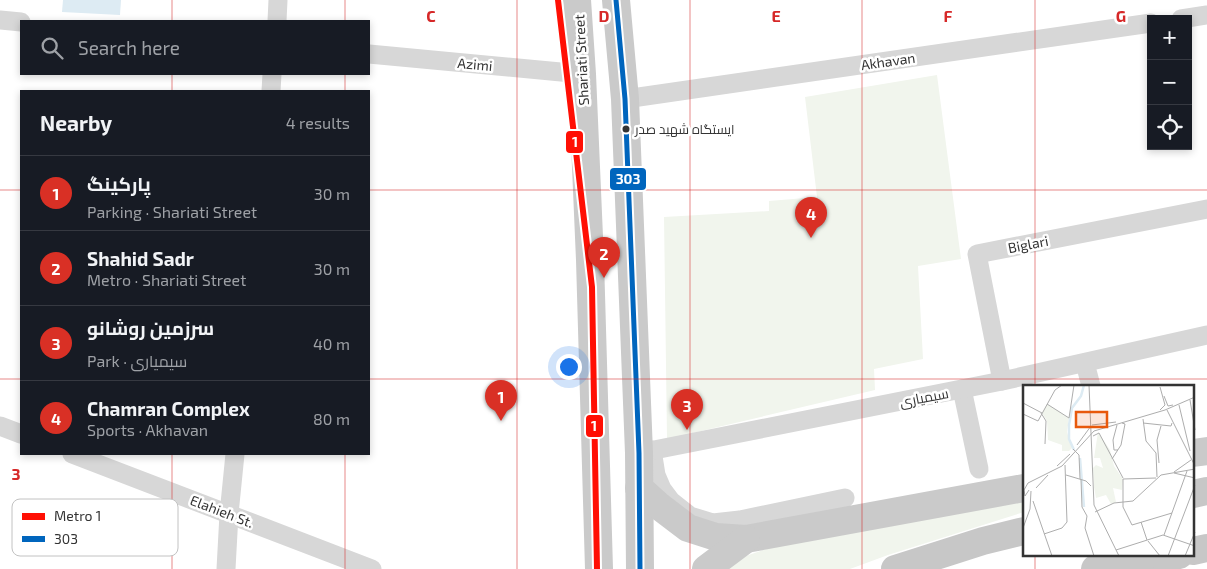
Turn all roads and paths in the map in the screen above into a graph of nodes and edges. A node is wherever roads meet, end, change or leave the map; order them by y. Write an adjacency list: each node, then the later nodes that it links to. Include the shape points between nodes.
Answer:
1 (278, 0): 7 (street)
2 (577, 0): 11 (main road, Shariati Street)
3 (616, 0): 14 (main road)
4 (1207, 15): 5 (street)
5 (1192, 17)
6 (0, 20): 8 (street)
7 (277, 20)
8 (20, 22)
9 (1147, 24): 14 (street, Akhavan)
10 (370, 54): 11 (street, Azimi)
11 (582, 74): 37 (main road, Shariati Street)
12 (272, 75): 13 (street)
13 (271, 90)
14 (625, 99): 24 (main road)
15 (1207, 209): 18 (street, Biglari, via 977,254)
16 (1207, 335): 17 (street, سیمیاری)
17 (1085, 363): 18 (street, سیمیاری); 19 (street)
18 (1002, 381): 20 (street, سیمیاری)
19 (1091, 385)
20 (962, 389): 24 (street, سیمیاری); 28 (street)
21 (0, 426): 22 (street)
22 (20, 434)
23 (1207, 451): 25 (main road)
24 (646, 452): 30 (main road); 35 (street, via 662,489 671,501 690,516 713,523)
25 (1194, 453)
26 (75, 455): 36 (street, Elahieh St.)
27 (235, 455): 36 (street)
28 (979, 469)
29 (1207, 485): 32 (highway)
30 (640, 488): 40 (main road, via 688,528 716,537); 51 (main road)
31 (1023, 488): 40 (main road)
32 (1194, 489)
33 (1207, 491): 34 (highway)
34 (1194, 494)
35 (845, 498)
36 (230, 514): 47 (street); 48 (street, Elahieh St.)
37 (598, 526): 49 (main road); 50 (main road, Shariati Street)
38 (1023, 531): 53 (highway)
39 (1023, 537): 54 (highway)
40 (746, 539): 52 (main road)
41 (1207, 540): 42 (highway)
42 (1194, 544)
43 (1207, 548): 44 (highway)
44 (1194, 551)
45 (1144, 556): 55 (highway)
46 (1175, 556): 56 (highway)
47 (226, 569)
48 (372, 569)
49 (580, 569)
50 (599, 569)
51 (640, 569)
52 (706, 569)
53 (895, 569)
54 (916, 569)
55 (1095, 569)
56 (1126, 569)

